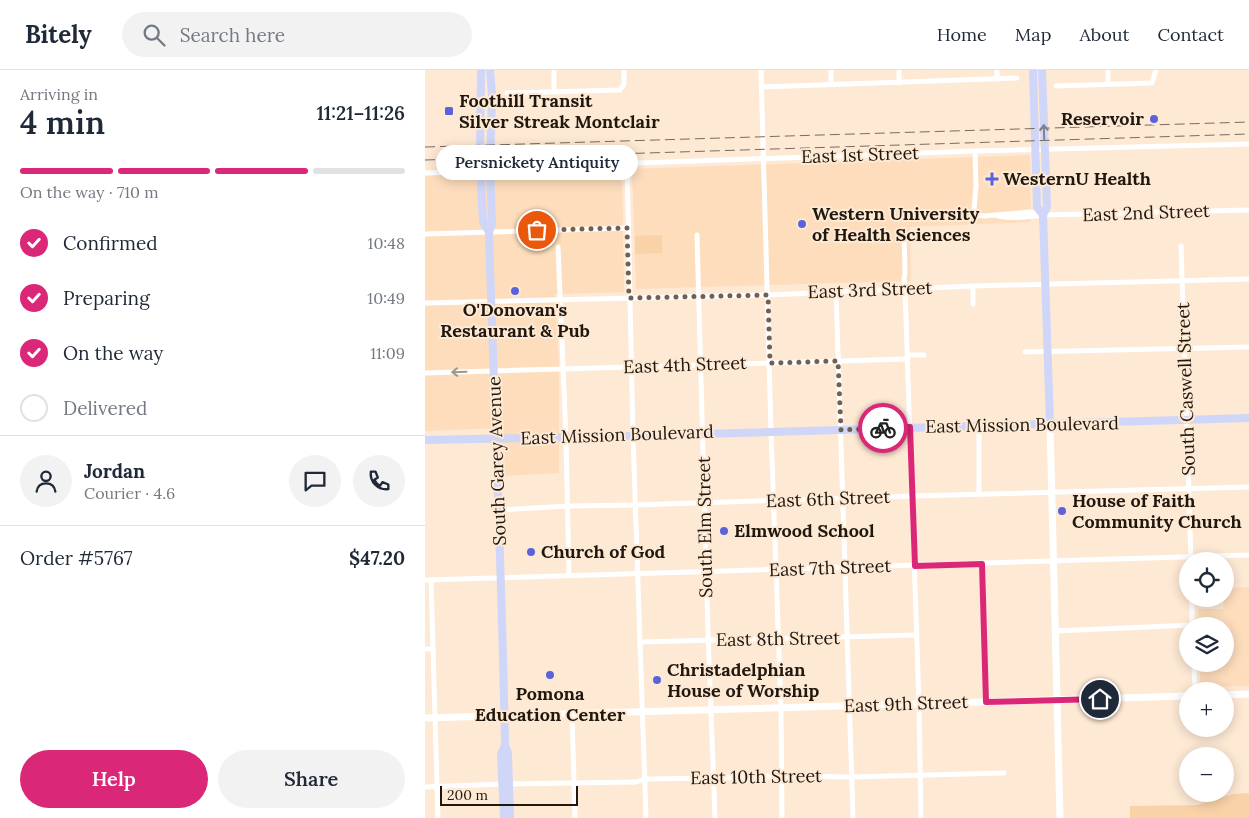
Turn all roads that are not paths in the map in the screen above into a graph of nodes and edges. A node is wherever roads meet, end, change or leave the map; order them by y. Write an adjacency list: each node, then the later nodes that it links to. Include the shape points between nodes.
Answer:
1 (481, 70): 31 (main road, South Garey Avenue, via 479,136 483,222)
2 (491, 70): 31 (main road, via 492,224)
3 (554, 70): 20 (street)
4 (624, 70): 20 (street, via 624,84 620,90)
5 (761, 70): 19 (street)
6 (831, 70): 16 (street)
7 (899, 70): 15 (street)
8 (997, 70): 14 (street)
9 (1033, 70): 28 (main road, via 1037,206)
10 (1042, 70): 28 (main road, one-way to 10, via 1047,207)
11 (1108, 70): 17 (street)
12 (1155, 70): 17 (street, via 1152,83)
13 (1017, 78): 14 (street)
14 (997, 79): 15 (street)
15 (899, 82): 16 (street)
16 (831, 84): 19 (street)
17 (1108, 84): 18 (street)
18 (1056, 86)
19 (762, 87): 24 (street)
20 (554, 91): 21 (street)
21 (507, 93)
22 (1249, 144): 23 (street, East 1st Street)
23 (975, 151): 24 (street, East 1st Street); 28 (street, East 2nd Street, via 975,215 1006,218)
24 (764, 159): 25 (street, East 1st Street); 42 (street)
25 (627, 163): 26 (street, East 1st Street); 29 (street)
26 (425, 173)
27 (1249, 210): 28 (street, East 2nd Street)
28 (1043, 215): 38 (main road)
29 (627, 228): 31 (street); 44 (street)
30 (904, 230): 40 (street)
31 (489, 232): 32 (street); 46 (main road, South Garey Avenue)
32 (425, 234)
33 (697, 235): 43 (street, South Elm Street)
34 (1181, 246): 37 (street, South Caswell Street)
35 (558, 247): 45 (street)
36 (1249, 279): 37 (street, East 3rd Street)
37 (1182, 280): 38 (street, East 3rd Street); 50 (street, South Caswell Street)
38 (1045, 284): 39 (street, East 3rd Street); 51 (main road)
39 (973, 286): 40 (street, East 3rd Street); 48 (street)
40 (905, 288): 41 (street, East 3rd Street); 54 (street)
41 (836, 291): 42 (street, East 3rd Street); 55 (street)
42 (768, 295): 43 (street, East 3rd Street); 56 (street)
43 (699, 296): 44 (street, East 3rd Street); 57 (street, South Elm Street)
44 (629, 298): 45 (street, East 3rd Street); 58 (street)
45 (561, 299): 46 (street, East 3rd Street); 59 (street)
46 (491, 302): 47 (street, East 3rd Street); 60 (main road, South Garey Avenue)
47 (425, 303)
48 (973, 304)
49 (1249, 347): 50 (street)
50 (1183, 348): 51 (street); 63 (street, South Caswell Street)
51 (1047, 351): 52 (street); 64 (main road)
52 (1025, 352)
53 (924, 355): 54 (street, East 4th Street)
54 (908, 357): 55 (street, East 4th Street); 66 (street)
55 (838, 361): 56 (street, East 4th Street); 67 (street)
56 (770, 363): 57 (street, East 4th Street); 68 (street)
57 (701, 365): 58 (street, East 4th Street); 69 (street, South Elm Street)
58 (631, 366): 59 (street, East 4th Street); 70 (street)
59 (563, 370): 60 (street, East 4th Street); 72 (street)
60 (493, 371): 61 (street, East 4th Street, one-way to 61); 71 (main road, South Garey Avenue)
61 (425, 373)
62 (1249, 418): 63 (main road, East Mission Boulevard)
63 (1187, 420): 64 (main road, East Mission Boulevard); 75 (street, South Caswell Street)
64 (1050, 424): 65 (main road, East Mission Boulevard); 76 (street)
65 (979, 426): 66 (main road, East Mission Boulevard); 77 (street)
66 (910, 427): 67 (main road, East Mission Boulevard); 78 (street)
67 (841, 430): 68 (main road, East Mission Boulevard); 79 (street)
68 (771, 431): 69 (main road, East Mission Boulevard); 80 (street)
69 (702, 433): 70 (main road, East Mission Boulevard); 81 (street, South Elm Street)
70 (633, 436): 72 (main road, East Mission Boulevard); 82 (street)
71 (495, 438): 72 (main road, East Mission Boulevard); 73 (main road, East Mission Boulevard); 84 (main road, South Garey Avenue)
72 (567, 438): 83 (street)
73 (425, 440)
74 (1249, 487): 75 (street, East 6th Street)
75 (1189, 489): 76 (street, East 6th Street); 85 (street, South Caswell Street)
76 (1052, 492): 77 (street, East 6th Street); 89 (street)
77 (979, 494): 78 (street, East 6th Street)
78 (912, 496): 79 (street, East 6th Street); 91 (street)
79 (843, 498): 80 (street, East 6th Street); 92 (street)
80 (773, 500): 81 (street, East 6th Street); 93 (street)
81 (705, 503): 82 (street, East 6th Street); 94 (street, South Elm Street)
82 (635, 505): 83 (street, East 6th Street); 95 (street)
83 (568, 506): 84 (street, East 6th Street); 96 (street)
84 (498, 510): 97 (main road, South Garey Avenue)
85 (1191, 552)
86 (1249, 556): 87 (street, East 7th Street)
87 (1234, 557)
88 (1179, 559): 89 (street, East 7th Street)
89 (1052, 561): 90 (street, East 7th Street); 100 (street)
90 (982, 564): 91 (street, East 7th Street); 112 (street)
91 (915, 566): 92 (street, East 7th Street); 101 (street)
92 (845, 567): 93 (street, East 7th Street); 102 (street)
93 (776, 569): 94 (street, East 7th Street); 103 (street)
94 (706, 572): 95 (street, East 7th Street); 104 (street, South Elm Street)
95 (637, 574): 96 (street, East 7th Street); 105 (street)
96 (569, 575): 97 (street, East 7th Street)
97 (501, 578): 98 (street, East 7th Street); 119 (main road, South Garey Avenue)
98 (428, 580): 106 (street)
99 (1179, 626): 100 (street)
100 (1055, 631): 111 (street)
101 (916, 635): 102 (street, East 8th Street); 113 (street)
102 (847, 637): 103 (street, East 8th Street); 114 (street)
103 (779, 639): 104 (street, East 8th Street); 115 (street)
104 (708, 640): 105 (street, East 8th Street); 116 (street, South Elm Street)
105 (640, 642): 117 (street)
106 (433, 649): 107 (street); 121 (street)
107 (425, 650)
108 (1234, 694): 109 (street)
109 (1249, 694)
110 (1179, 696): 111 (street, East 9th Street)
111 (1057, 700): 112 (street, East 9th Street); 141 (street)
112 (986, 702): 113 (street, East 9th Street)
113 (919, 704): 114 (street, East 9th Street); 123 (street)
114 (850, 705): 115 (street, East 9th Street); 125 (street)
115 (781, 709): 116 (street, East 9th Street); 124 (street)
116 (711, 710): 117 (street, East 9th Street); 127 (street, South Elm Street)
117 (641, 712): 118 (street, East 9th Street); 126 (street)
118 (572, 714): 119 (street, East 9th Street); 128 (street)
119 (504, 715): 121 (street, East 9th Street); 129 (main road, South Garey Avenue, via 508,753)
120 (425, 718): 121 (street, East 9th Street)
121 (435, 718): 131 (street)
122 (1003, 773): 123 (street, East 10th Street)
123 (921, 774): 125 (street, East 10th Street); 140 (street)
124 (782, 776): 125 (street, East 10th Street); 127 (street, East 10th Street); 138 (street)
125 (852, 777): 139 (street)
126 (645, 778): 127 (street, East 10th Street); 128 (street, East 10th Street, via 636,782); 136 (street)
127 (713, 778): 137 (street, South Elm Street)
128 (574, 783): 129 (street, East 10th Street); 135 (street)
129 (506, 784): 131 (street, East 10th Street); 133 (main road, South Garey Avenue); 134 (main road, South Garey Avenue)
130 (425, 787): 131 (street, East 10th Street)
131 (437, 787): 132 (street)
132 (438, 818)
133 (504, 818)
134 (510, 818)
135 (575, 818)
136 (646, 818)
137 (715, 818)
138 (782, 818)
139 (853, 818)
140 (921, 818)
141 (1060, 818)

